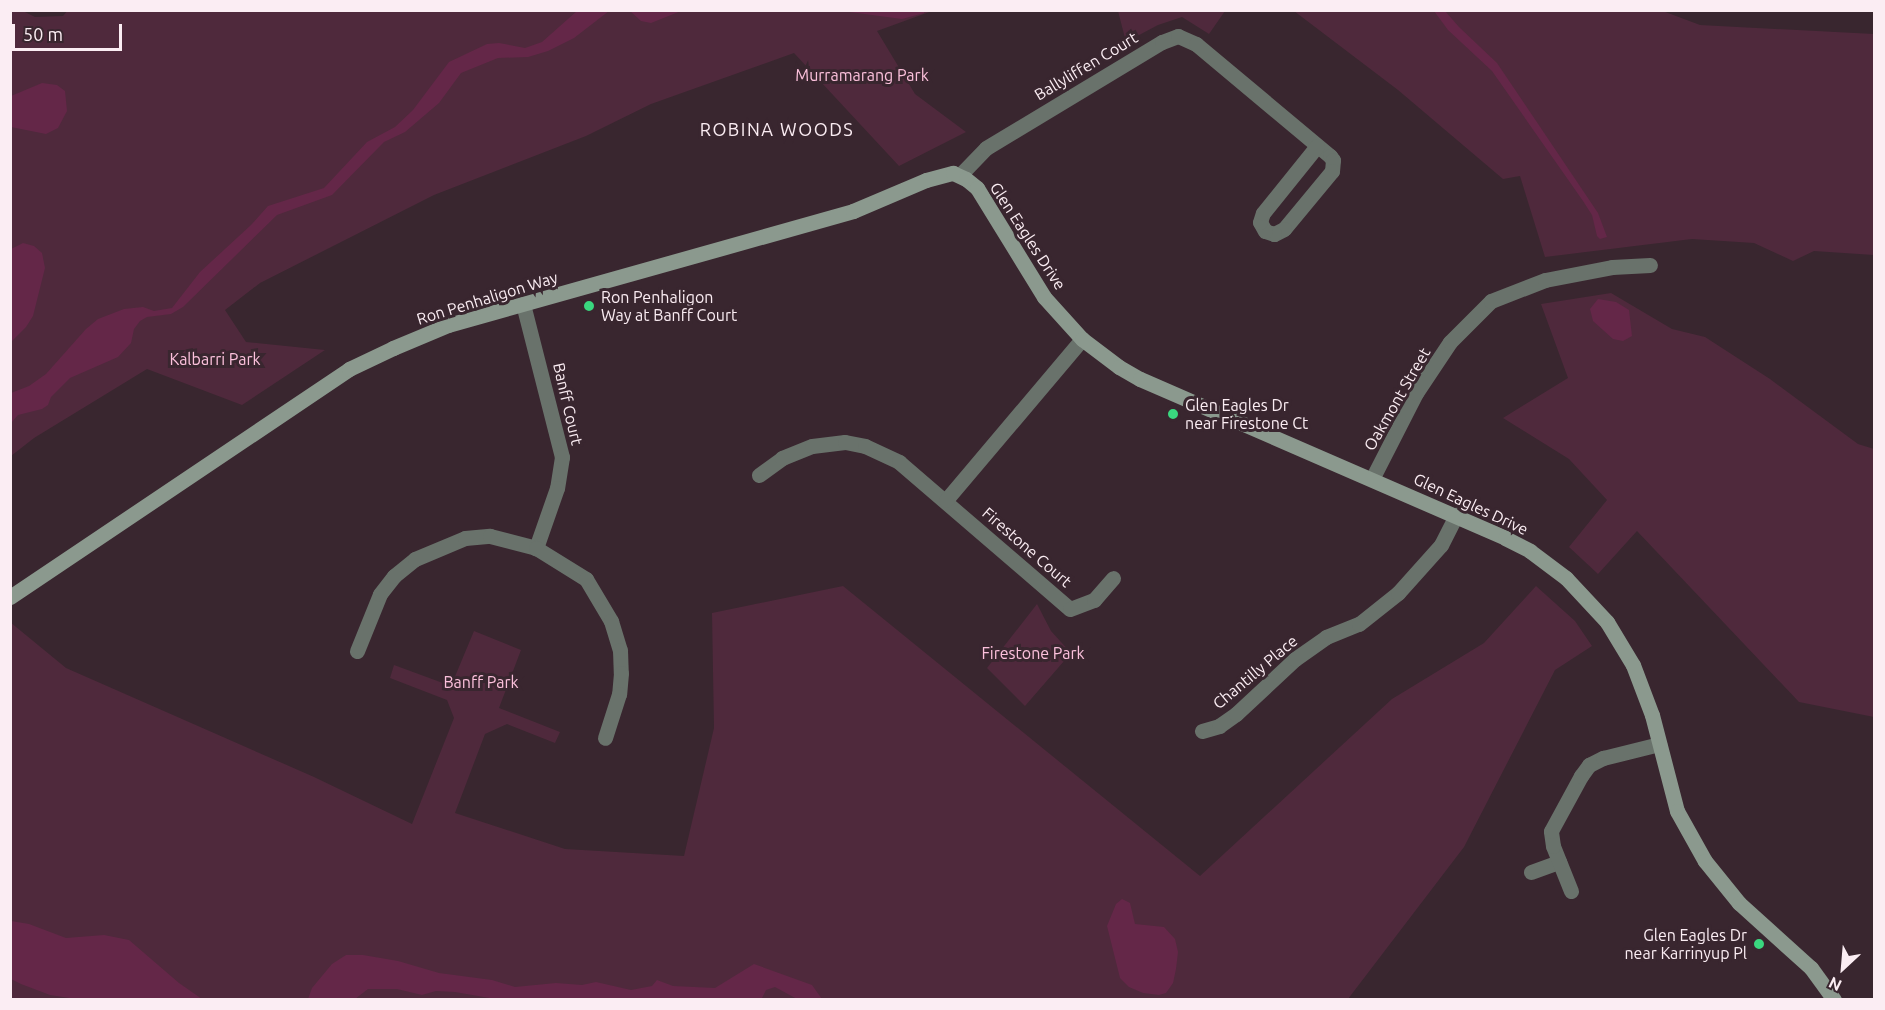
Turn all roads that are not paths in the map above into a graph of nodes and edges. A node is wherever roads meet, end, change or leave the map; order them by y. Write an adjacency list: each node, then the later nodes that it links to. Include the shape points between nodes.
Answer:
1 (1317, 146): 1 (street, Ballyliffen Court, via 1263,213 1260,222 1265,231 1274,234 1284,229 1332,171 1333,160); 2 (street, Ballyliffen Court, via 1196,44 1178,36 986,148)
2 (960, 175): 4 (street, Ron Penhaligon Way, via 946,173 853,211); 5 (street, Glen Eagles Drive, via 977,188 1044,297)
3 (1650, 265): 7 (street, Oakmont Street, via 1612,267 1545,280 1491,301 1445,351 1416,393)
4 (523, 304): 10 (street, Banff Court, via 562,457 557,488); 12 (street, Ron Penhaligon Way, via 448,325 349,369)
5 (1082, 339): 7 (street, Glen Eagles Drive, via 1140,379); 8 (street)
6 (759, 475): 8 (street, Firestone Court, via 782,458 812,446 845,442 899,462)
7 (1372, 479): 9 (street, Glen Eagles Drive)
8 (946, 500): 11 (street, Firestone Court, via 1070,609 1094,600)
9 (1456, 515): 14 (street, Chantilly Place, via 1441,545 1398,593 1359,624 1326,637 1295,659 1219,726); 16 (street, Glen Eagles Drive, via 1530,551 1566,578 1595,607 1633,665)
10 (536, 548): 13 (street, via 490,536 465,538 415,559 380,594); 15 (street, via 586,579 611,621 620,650 621,673 619,694)
11 (1113, 578)
12 (10, 597)
13 (357, 651)
14 (1202, 731)
15 (605, 738)
16 (1659, 744): 17 (street, via 1603,758 1585,770 1551,831); 20 (street, Glen Eagles Drive, via 1677,811 1705,861 1739,903 1811,968)
17 (1559, 861): 18 (street); 19 (street)
18 (1531, 872)
19 (1571, 891)
20 (1834, 999)

